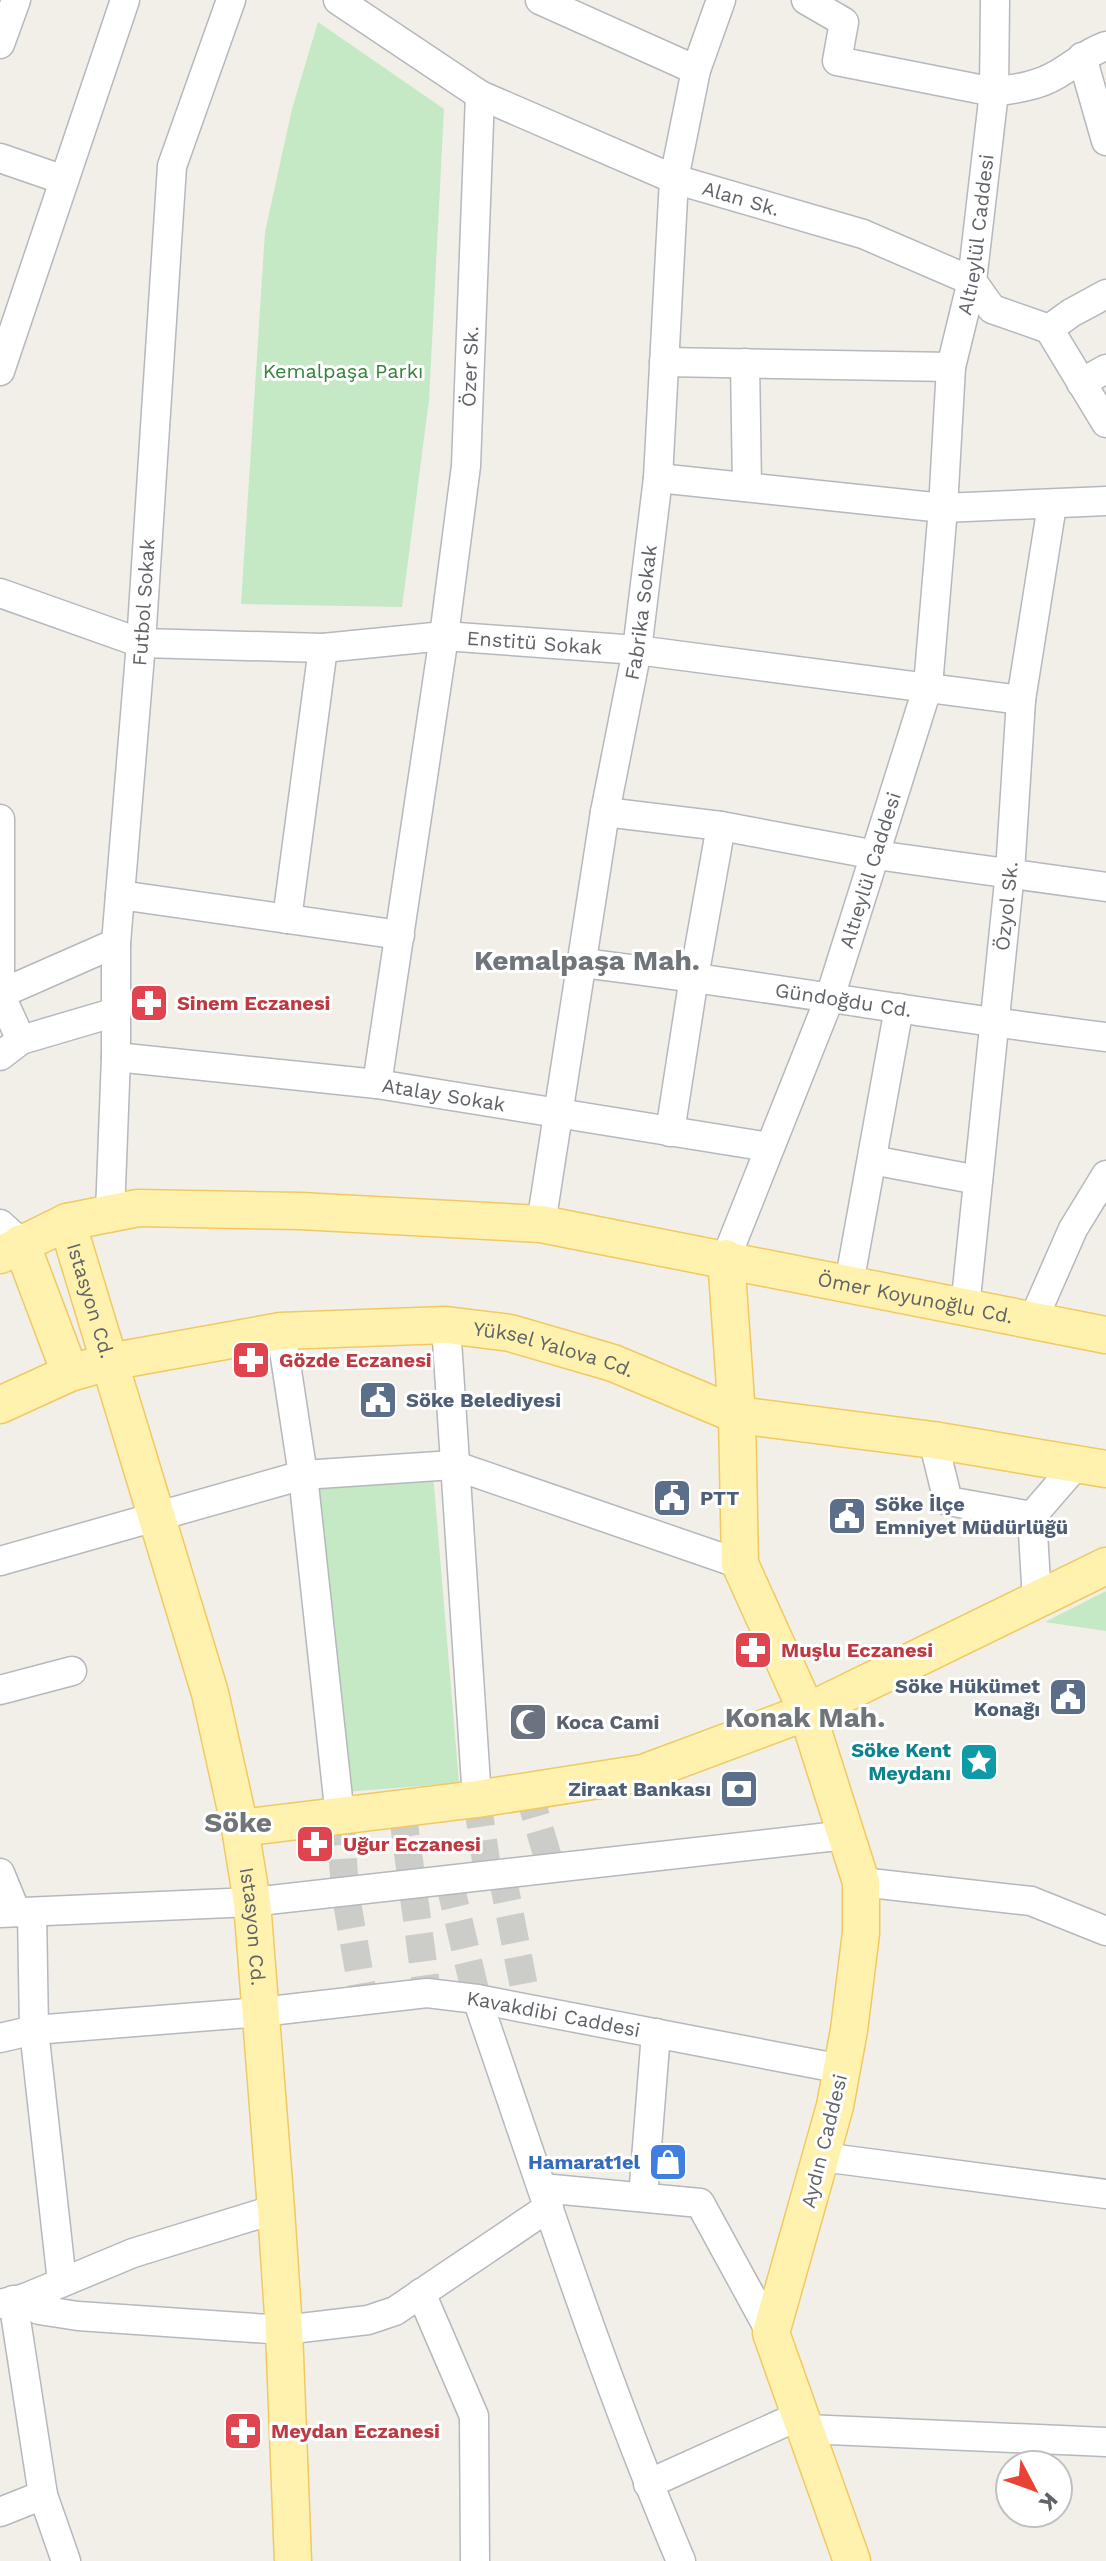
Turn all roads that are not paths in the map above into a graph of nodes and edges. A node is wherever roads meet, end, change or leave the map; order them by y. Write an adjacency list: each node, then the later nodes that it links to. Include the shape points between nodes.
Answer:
1 (16, 0): 10 (street)
2 (125, 0): 18 (street)
3 (231, 0): 36 (street, Futbol Sokak, via 172,166)
4 (338, 0): 14 (street, Alan Sk.)
5 (540, 0): 12 (street)
6 (721, 0): 12 (street, Fabrika Sokak)
7 (806, 0): 9 (street)
8 (995, 0): 13 (street, Altıeylül Caddesi)
9 (846, 11): 13 (street, via 837,61)
10 (0, 44)
11 (1094, 52): 13 (street, via 1053,77); 15 (street)
12 (696, 70): 17 (street, Fabrika Sokak)
13 (994, 92): 19 (street, Altıeylül Caddesi)
14 (480, 95): 17 (street, Alan Sk.); 35 (street, Özer Sk., via 466,466)
15 (1106, 141)
16 (0, 158): 18 (street)
17 (674, 179): 19 (street, Alan Sk., via 863,234); 22 (street, Fabrika Sokak)
18 (64, 180): 26 (street)
19 (972, 281): 21 (street, Alan Sk., via 992,309); 24 (street, Altıeylül Caddesi)
20 (1106, 294): 21 (street)
21 (1049, 329): 27 (street)
22 (664, 362): 23 (street); 29 (street, Fabrika Sokak)
23 (745, 363): 24 (street); 30 (street)
24 (951, 367): 33 (street, Altıeylül Caddesi)
25 (1106, 369): 27 (street)
26 (0, 371)
27 (1081, 383): 28 (street)
28 (1106, 423)
29 (658, 478): 30 (street); 38 (street, Fabrika Sokak)
30 (747, 487): 33 (street)
31 (1106, 501): 32 (street)
32 (1052, 505): 33 (street); 40 (street, Özyol Sk.)
33 (943, 508): 39 (street, Altıeylül Caddesi)
34 (0, 593): 36 (street, Enstitü Sokak)
35 (444, 636): 37 (street, Enstitü Sokak); 38 (street, Enstitü Sokak); 49 (street, Özer Sk.)
36 (141, 643): 37 (street, Enstitü Sokak); 47 (street, Futbol Sokak)
37 (323, 648): 48 (street)
38 (637, 650): 39 (street, Enstitü Sokak); 41 (street, Fabrika Sokak)
39 (928, 686): 40 (street, Enstitü Sokak); 44 (street, Altıeylül Caddesi)
40 (1021, 700): 45 (street, Özyol Sk.)
41 (605, 812): 43 (street); 51 (street, Fabrika Sokak)
42 (0, 819): 53 (street)
43 (721, 826): 44 (street); 52 (street)
44 (876, 855): 45 (street); 54 (street, Altıeylül Caddesi)
45 (1010, 872): 46 (street); 57 (street, Özyol Sk.)
46 (1106, 887)
47 (120, 895): 48 (street); 50 (street, Futbol Sokak)
48 (287, 919): 49 (street)
49 (400, 935): 61 (street, Özer Sk.)
50 (116, 943): 53 (street); 56 (street, Futbol Sokak)
51 (582, 963): 52 (street, Gündoğdu Cd.); 62 (street, Fabrika Sokak)
52 (694, 977): 54 (street, Gündoğdu Cd.); 63 (street)
53 (0, 994): 59 (street)
54 (830, 997): 55 (street, Gündoğdu Cd.); 64 (street, Altıeylül Caddesi)
55 (899, 1008): 57 (street, Gündoğdu Cd.); 65 (street)
56 (116, 1012): 59 (street); 60 (street, Futbol Sokak)
57 (994, 1023): 58 (street, Gündoğdu Cd.); 67 (street, Özyol Sk.)
58 (1106, 1037)
59 (10, 1048)
60 (116, 1057): 61 (street, Atalay Sokak); 68 (street, Futbol Sokak)
61 (377, 1084): 62 (street, Atalay Sokak)
62 (558, 1114): 63 (street, Atalay Sokak); 70 (street, Fabrika Sokak)
63 (670, 1132): 64 (street, Atalay Sokak)
64 (769, 1147): 72 (street, Altıeylül Caddesi)
65 (872, 1160): 67 (street); 73 (street)
66 (1106, 1175): 75 (street, via 1073,1229)
67 (978, 1180): 74 (street, Özyol Sk.)
68 (110, 1213): 69 (main road, Ömer Koyunoğlu Cd.); 70 (main road, Ömer Koyunoğlu Cd., via 138,1208 285,1211)
69 (67, 1222): 71 (main road, Ömer Koyunoğlu Cd.); 79 (main road, Istasyon Cd.)
70 (541, 1224): 72 (main road, Ömer Koyunoğlu Cd.)
71 (7, 1241): 80 (main road)
72 (726, 1258): 73 (main road, Ömer Koyunoğlu Cd.); 82 (main road, Altıeylül Caddesi)
73 (849, 1284): 74 (main road, Ömer Koyunoğlu Cd.)
74 (965, 1308): 75 (main road, Ömer Koyunoğlu Cd.)
75 (1033, 1320): 78 (main road, Ömer Koyunoğlu Cd.)
76 (446, 1325): 77 (main road, Yüksel Yalova Cd.); 82 (main road, Yüksel Yalova Cd., via 510,1333 613,1363); 84 (street)
77 (281, 1331): 79 (main road, Yüksel Yalova Cd.); 86 (street)
78 (1106, 1335)
79 (109, 1362): 80 (main road, Yüksel Yalova Cd.); 87 (main road, Istasyon Cd.)
80 (70, 1373): 81 (main road, Yüksel Yalova Cd.)
81 (0, 1405)
82 (737, 1415): 83 (main road, Yüksel Yalova Cd.); 90 (main road, Altıeylül Caddesi)
83 (933, 1440): 85 (main road, Yüksel Yalova Cd.); 88 (street, via 948,1501)
84 (453, 1465): 86 (street); 90 (street); 96 (street)
85 (1091, 1466): 88 (street)
86 (303, 1475): 87 (street); 97 (street)
87 (158, 1516): 89 (street); 98 (main road, Istasyon Cd., via 210,1693)
88 (1032, 1516): 92 (street)
89 (0, 1561)
90 (740, 1564): 95 (main road, Altıeylül Caddesi)
91 (1106, 1566): 92 (main road)
92 (1037, 1600): 95 (main road)
93 (72, 1671): 94 (street)
94 (0, 1690)
95 (807, 1712): 96 (main road, via 643,1773); 99 (main road, Aydın Caddesi)
96 (477, 1799): 97 (main road)
97 (340, 1817): 98 (main road)
98 (240, 1828): 102 (main road, Istasyon Cd.)
99 (846, 1835): 101 (main road, Aydın Caddesi); 102 (street)
100 (0, 1873): 103 (street)
101 (861, 1882): 104 (street, via 1031,1901); 110 (main road, Aydın Caddesi, via 861,1933)
102 (252, 1902): 103 (street); 106 (main road, Istasyon Cd.)
103 (16, 1912): 107 (street)
104 (1106, 1931)
105 (477, 1999): 106 (street, Kavakdibi Caddesi, via 427,1993); 108 (street, Kavakdibi Caddesi); 113 (street)
106 (261, 2012): 107 (street, Kavakdibi Caddesi); 115 (main road, Istasyon Cd.)
107 (34, 2030): 109 (street, Kavakdibi Caddesi); 116 (street)
108 (656, 2033): 110 (street, Kavakdibi Caddesi); 114 (street)
109 (0, 2038)
110 (842, 2069): 111 (main road, Aydın Caddesi)
111 (822, 2157): 112 (street); 120 (main road, Aydın Caddesi)
112 (1106, 2194)
113 (546, 2197): 114 (street); 117 (street); 123 (street)
114 (643, 2197): 120 (street, via 700,2203)
115 (276, 2209): 116 (street, via 133,2253); 119 (main road, Istasyon Cd.)
116 (62, 2282): 118 (street)
117 (421, 2293): 119 (street, via 395,2311 368,2320); 128 (street, via 474,2416)
118 (13, 2301): 119 (street, via 78,2316); 124 (street)
119 (284, 2330): 127 (main road, Istasyon Cd.)
120 (771, 2333): 121 (main road)
121 (803, 2422): 122 (street); 123 (street); 130 (main road)
122 (1106, 2442)
123 (648, 2484): 129 (street)
124 (43, 2495): 125 (street); 126 (street)
125 (0, 2512)
126 (66, 2561)
127 (293, 2561)
128 (475, 2561)
129 (681, 2561)
130 (852, 2561)

